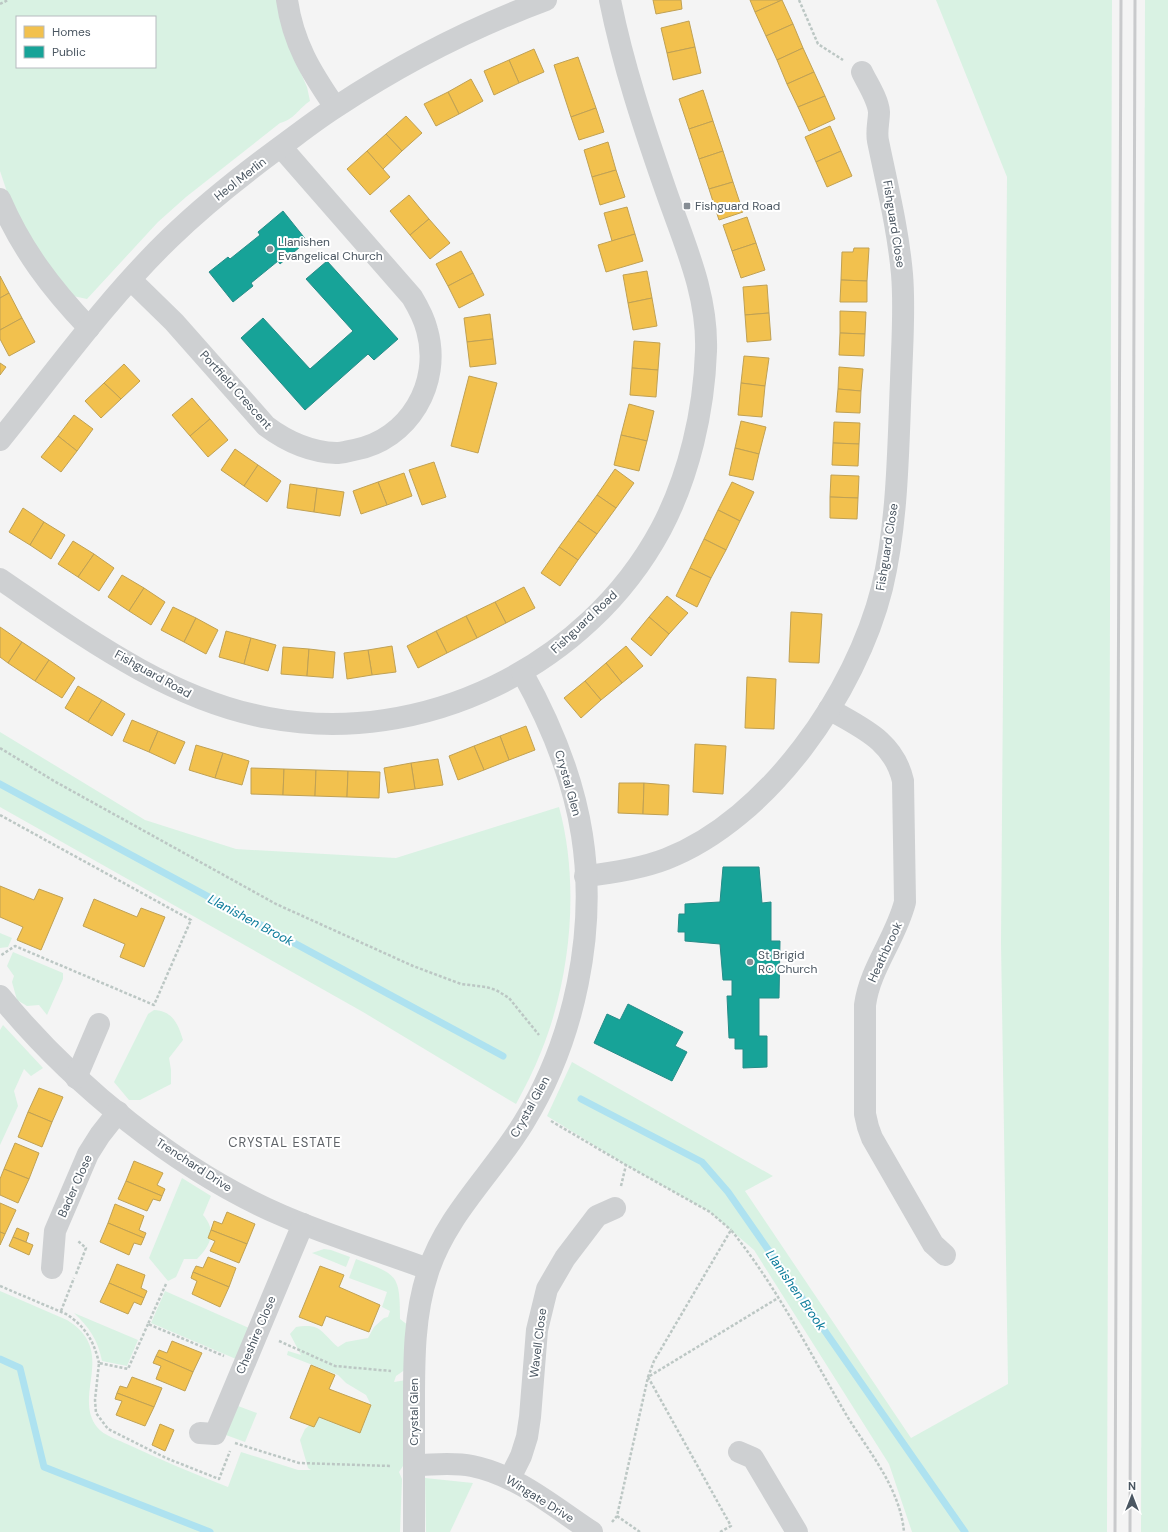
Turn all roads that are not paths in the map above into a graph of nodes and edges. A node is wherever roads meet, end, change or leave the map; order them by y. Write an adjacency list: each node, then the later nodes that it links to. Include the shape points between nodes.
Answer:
1 (287, 0): 5 (street, via 293,31 302,56)
2 (546, 0): 5 (street, Heol Merlin, via 488,24 422,57)
3 (610, 0): 12 (street, Fishguard Road, via 635,97 699,286 707,347 705,376 686,466 662,527 650,548 617,591 597,612 550,654)
4 (862, 72): 13 (street, Fishguard Close, via 879,110 877,137 893,211 902,273 899,424 891,534 882,586 854,665)
5 (335, 107): 6 (street, Heol Merlin)
6 (281, 147): 8 (street, Heol Merlin, via 245,173 189,220); 8 (street, Portfield Crescent, via 412,296 422,314 430,342 431,366 421,400 399,430 363,449 338,453 318,451 280,436 266,426 174,322)
7 (0, 199): 9 (street, via 10,222 43,276)
8 (131, 280): 9 (street, Heol Merlin)
9 (89, 328): 10 (street, Heol Merlin)
10 (0, 440)
11 (0, 579): 12 (street, Fishguard Road, via 56,617 168,684 196,697 268,718 314,724 393,719 479,694)
12 (522, 672): 14 (street, Crystal Glen, via 549,723 562,758 582,835)
13 (829, 709): 14 (street, Fishguard Close, via 770,786 713,833 666,859 616,873); 21 (street, Heathbrook, via 882,742 892,753 903,781 905,902 902,915 866,993 865,1114 872,1138 933,1244)
14 (585, 876): 23 (street, Crystal Glen, via 585,918 577,981 572,1006 551,1070 525,1121 451,1226)
15 (0, 996): 17 (street, Trenchard Drive, via 35,1038)
16 (99, 1024): 17 (street)
17 (76, 1078): 18 (street, Trenchard Drive)
18 (118, 1112): 20 (street, Trenchard Drive, via 220,1184); 22 (street, Bader Close, via 88,1154 55,1231)
19 (615, 1208): 27 (street, Wavell Close, via 597,1216 565,1258 547,1289 537,1330 527,1437)
20 (303, 1224): 23 (street, Trenchard Drive); 24 (street, Cheshire Close, via 215,1434)
21 (945, 1255)
22 (52, 1268)
23 (428, 1270): 26 (street, Crystal Glen, via 418,1318)
24 (200, 1433)
25 (739, 1452): 30 (street, via 753,1458)
26 (404, 1465): 27 (street, Wingate Drive, via 471,1465); 29 (street, Crystal Glen)
27 (510, 1478): 28 (street, Wingate Drive)
28 (600, 1529)
29 (414, 1532)
30 (797, 1532)

